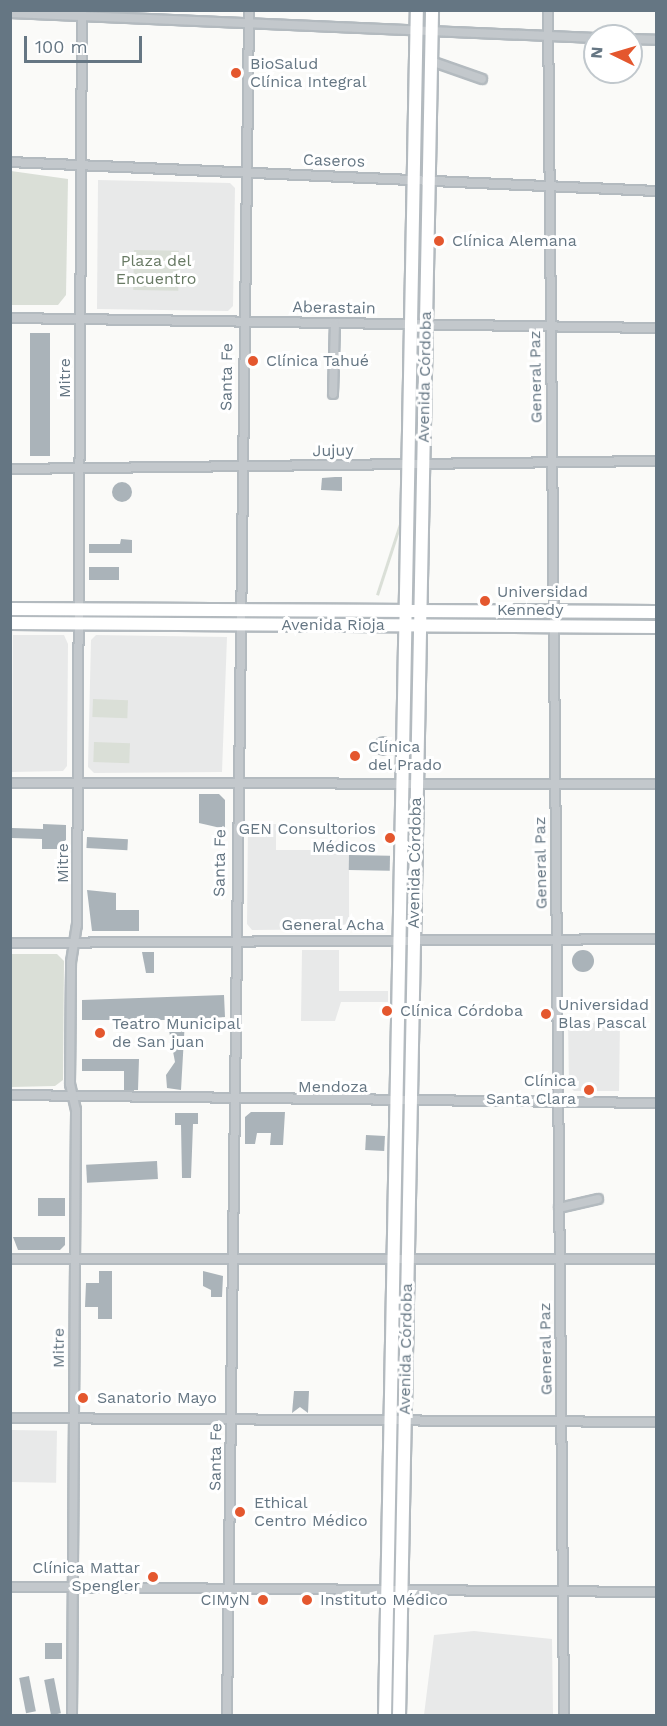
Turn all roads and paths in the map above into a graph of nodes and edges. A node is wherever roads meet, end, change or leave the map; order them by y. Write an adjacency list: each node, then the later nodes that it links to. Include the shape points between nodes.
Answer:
1 (249, 10): 7 (street, Santa Fe)
2 (417, 10): 8 (main road, Avenida Córdoba)
3 (432, 10): 9 (main road, Avenida Córdoba)
4 (548, 10): 10 (street, General Paz)
5 (10, 13): 6 (street)
6 (82, 13): 7 (street); 15 (street, Mitre)
7 (248, 23): 8 (street); 16 (street, Santa Fe)
8 (417, 30): 9 (street); 17 (main road, Avenida Córdoba)
9 (431, 31): 10 (street); 12 (main road, Avenida Córdoba)
10 (548, 36): 11 (street); 19 (street, General Paz)
11 (583, 37)
12 (431, 61): 13 (street); 18 (main road, Avenida Córdoba)
13 (482, 79)
14 (10, 162): 15 (street, Caseros)
15 (82, 165): 16 (street, Caseros); 22 (street, Mitre)
16 (246, 173): 17 (street, Caseros); 23 (street, Santa Fe)
17 (414, 180): 18 (street, Caseros); 25 (main road, Avenida Córdoba)
18 (428, 181): 19 (street, Caseros); 26 (main road, Avenida Córdoba)
19 (550, 186): 20 (street, Caseros); 27 (street, General Paz)
20 (657, 191)
21 (10, 318): 22 (street, Aberastain)
22 (81, 319): 23 (street, Aberastain); 36 (street, Mitre)
23 (243, 321): 24 (street, Aberastain); 34 (street, Santa Fe)
24 (335, 323): 25 (street, Aberastain); 29 (street)
25 (411, 324): 26 (street, Aberastain); 32 (main road, Avenida Córdoba)
26 (426, 324): 27 (street, Aberastain); 33 (main road, Avenida Córdoba)
27 (551, 326): 28 (street, Aberastain); 31 (street, General Paz)
28 (657, 328)
29 (333, 394)
30 (657, 460): 31 (street, Jujuy)
31 (552, 462): 33 (street, Jujuy); 42 (street, General Paz)
32 (408, 465): 33 (street, Jujuy); 34 (street, Jujuy); 40 (main road, Avenida Córdoba)
33 (423, 465): 41 (main road, Avenida Córdoba)
34 (240, 468): 36 (street, Jujuy); 39 (street, Santa Fe)
35 (10, 469): 36 (street, Jujuy)
36 (80, 469): 38 (street, Mitre)
37 (10, 609): 38 (main road, Avenida Rioja)
38 (79, 609): 39 (main road, Avenida Rioja); 45 (street, Mitre)
39 (238, 610): 40 (main road, Avenida Rioja); 46 (street, Santa Fe)
40 (406, 611): 41 (main road, Avenida Rioja); 47 (main road, Avenida Córdoba)
41 (420, 611): 42 (main road, Avenida Rioja); 48 (main road, Avenida Córdoba)
42 (554, 612): 43 (main road, Avenida Rioja); 49 (street, General Paz)
43 (657, 612)
44 (10, 623): 45 (main road, Avenida Rioja)
45 (79, 623): 46 (main road, Avenida Rioja); 52 (street, Mitre)
46 (238, 625): 47 (main road, Avenida Rioja); 53 (street, Santa Fe)
47 (405, 626): 48 (main road, Avenida Rioja); 54 (main road, Avenida Córdoba)
48 (420, 626): 49 (main road, Avenida Rioja); 55 (main road, Avenida Córdoba)
49 (554, 626): 50 (main road, Avenida Rioja); 56 (street, General Paz)
50 (657, 627)
51 (10, 783): 52 (street)
52 (78, 783): 53 (street); 63 (street, Mitre)
53 (236, 783): 54 (street); 60 (street, Santa Fe)
54 (403, 784): 55 (street); 61 (main road, Avenida Córdoba)
55 (417, 784): 56 (street); 62 (main road, Avenida Córdoba)
56 (555, 784): 57 (street); 58 (street, General Paz)
57 (657, 784)
58 (556, 939): 59 (street, General Acha); 62 (street, General Acha); 70 (street, General Paz)
59 (657, 939)
60 (234, 940): 61 (street, General Acha); 63 (street, General Acha); 67 (street, Santa Fe)
61 (400, 940): 62 (street, General Acha); 68 (main road, Avenida Córdoba)
62 (414, 940): 69 (main road, Avenida Córdoba)
63 (75, 942): 64 (street, General Acha); 66 (street, Mitre)
64 (10, 944)
65 (10, 1095): 66 (street, Mendoza)
66 (73, 1098): 67 (street, Mendoza); 74 (street, Mitre)
67 (236, 1101): 68 (street, Mendoza); 75 (street, Santa Fe)
68 (397, 1102): 69 (street, Mendoza); 76 (main road, Avenida Córdoba)
69 (411, 1102): 70 (street, Mendoza); 77 (main road, Avenida Córdoba)
70 (558, 1103): 71 (street, Mendoza); 73 (street, General Paz)
71 (657, 1103)
72 (598, 1199): 73 (street)
73 (559, 1208): 80 (street, General Paz)
74 (75, 1259): 75 (street); 79 (street); 82 (street, Mitre)
75 (234, 1259): 76 (street); 83 (street, Santa Fe)
76 (394, 1259): 77 (street); 84 (main road, Avenida Córdoba)
77 (408, 1259): 80 (street); 85 (main road, Avenida Córdoba)
78 (657, 1259): 80 (street)
79 (10, 1260)
80 (560, 1260): 86 (street, General Paz)
81 (10, 1418): 82 (street)
82 (74, 1418): 83 (street); 89 (street, Mitre)
83 (231, 1419): 84 (street); 90 (street, Santa Fe)
84 (391, 1421): 85 (street); 91 (main road, Avenida Córdoba)
85 (405, 1421): 86 (street); 92 (main road, Avenida Córdoba)
86 (561, 1422): 87 (street); 93 (street, General Paz)
87 (657, 1422)
88 (10, 1587): 89 (street)
89 (72, 1588): 90 (street); 95 (street, Mitre)
90 (229, 1589): 91 (street); 96 (street, Santa Fe)
91 (387, 1591): 92 (street); 97 (main road, Avenida Córdoba)
92 (401, 1591): 93 (street); 98 (main road, Avenida Córdoba)
93 (563, 1592): 94 (street); 99 (street, General Paz)
94 (657, 1592)
95 (72, 1716)
96 (227, 1716)
97 (385, 1716)
98 (399, 1716)
99 (564, 1716)

